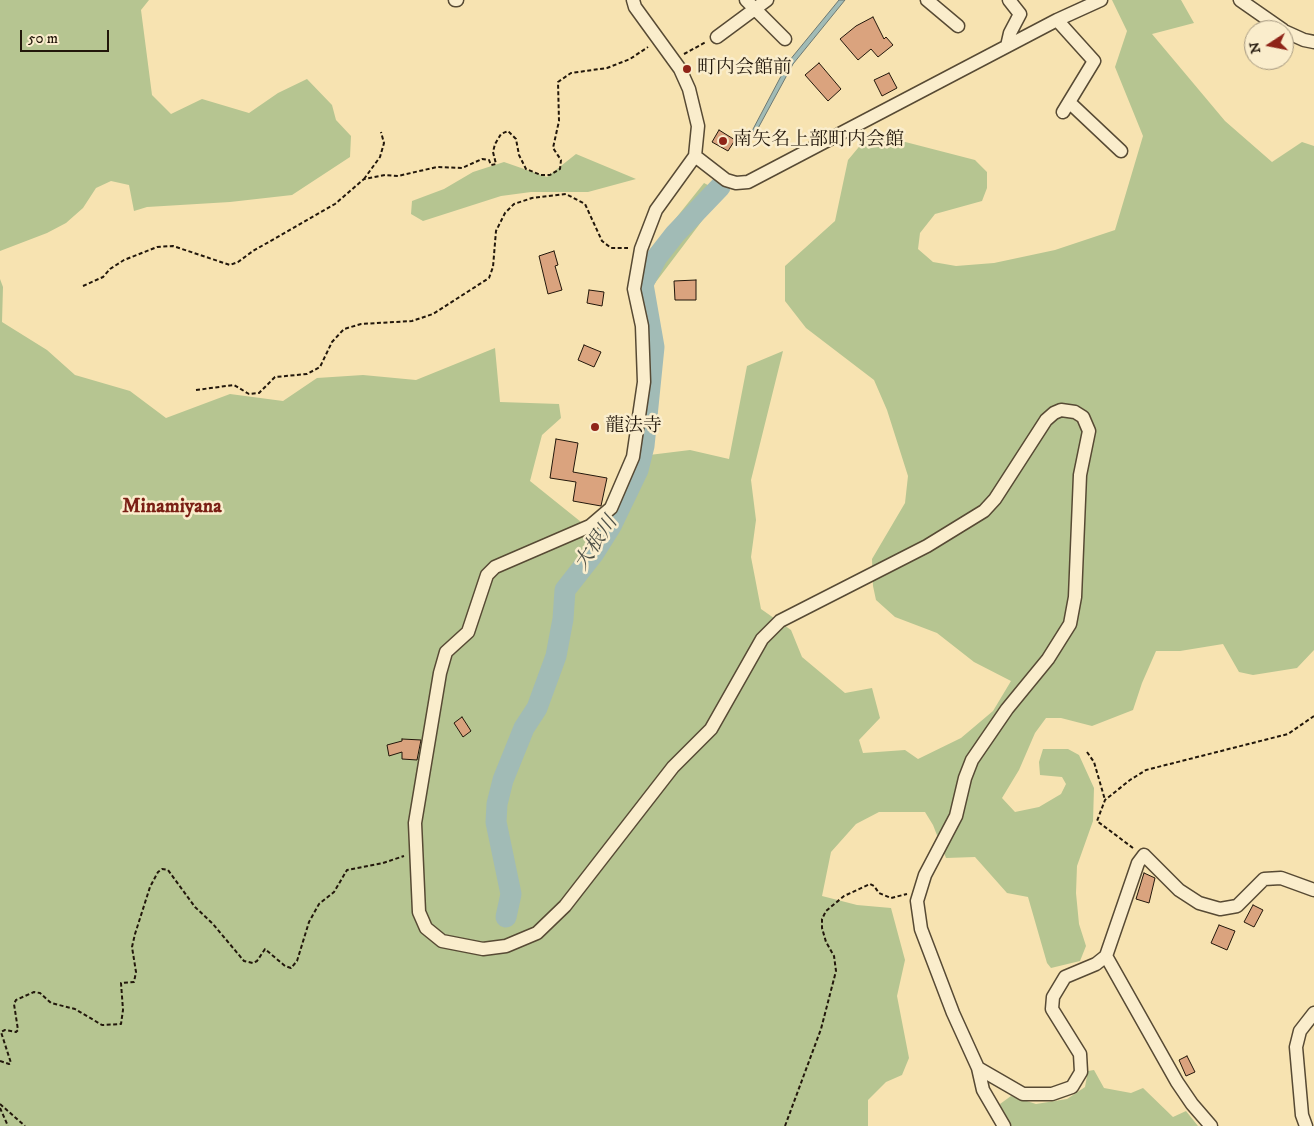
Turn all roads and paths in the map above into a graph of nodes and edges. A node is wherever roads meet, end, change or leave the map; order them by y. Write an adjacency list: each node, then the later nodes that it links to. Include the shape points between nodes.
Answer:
1 (633, 0): 13 (street)
2 (746, 0): 8 (street)
3 (768, 0): 8 (street)
4 (927, 0): 11 (street)
5 (1009, 0): 17 (street, via 1020,14)
6 (1101, 0): 9 (street)
7 (1240, 0): 10 (street)
8 (756, 9): 14 (street); 15 (street)
9 (1057, 20): 17 (street); 20 (street, via 1094,61 1066,107)
10 (1269, 20)
11 (958, 26)
12 (1294, 35): 16 (street)
13 (658, 39): 21 (street, via 680,69 689,88 698,126); 22 (path, via 630,59 607,68 571,74 558,82 559,121 553,148 561,160 560,169 550,175 526,169 516,139 508,131 500,134 494,144 496,164 491,165 489,160 482,159 462,168 437,167 398,176)
14 (712, 39): 18 (path)
15 (785, 39)
16 (1314, 42)
17 (1007, 46): 21 (street, via 748,182 726,180)
18 (679, 56)
19 (381, 132): 22 (path, via 384,143 380,157)
20 (1121, 151)
21 (695, 156): 23 (street, via 656,210)
22 (364, 179): 24 (path, via 335,204 238,262 230,265 173,246 157,247 124,260 103,278)
23 (640, 249): 25 (path, via 611,248 602,241 585,204 566,194 532,198 514,204 504,213 496,232 489,278 433,314 412,321 361,324 344,329 332,342 320,367 308,374 275,377 259,393 249,394 234,385); 29 (street, via 634,290 642,326 644,382 632,457 623,482 610,508 590,526 510,559 487,575 468,632 446,652 442,666)
24 (83, 286)
25 (196, 390)
26 (1314, 716): 28 (path, via 1288,734 1146,770)
27 (1087, 752): 28 (path, via 1094,762)
28 (1105, 800): 30 (path, via 1097,821)
29 (414, 839): 31 (street, via 419,912 426,928 442,941 483,949 506,946 537,934 565,906 673,767 711,729 762,639 780,621 927,546 984,511 1046,420 1061,410 1075,412 1082,417 1089,431 1080,475 1075,597 1070,624 1048,659 1007,709 972,760 956,816); 35 (path, via 409,852 399,858 347,870 334,892 319,904 297,961 291,968 265,949 253,964 244,961 168,870 162,869 150,887 135,934 132,947 136,972 134,982 121,983 123,1010 120,1024 102,1024 75,1009 51,1003 34,992 14,1004 18,1030 1,1032 11,1063)
30 (1144, 854): 32 (street, via 1179,890 1220,909 1237,906 1264,879 1281,878); 33 (street)
31 (920, 889): 36 (street, via 917,911 921,929); 41 (path, via 891,898 870,884 844,896 826,910 822,928 834,956 836,971 821,1029)
32 (1314, 890)
33 (1106, 956): 36 (street, via 1096,964 1064,977 1053,997 1052,1009 1080,1054 1081,1072 1072,1087 1052,1094 1023,1094); 43 (street, via 1177,1082)
34 (1314, 1012): 44 (street, via 1300,1031 1296,1047)
35 (0, 1061)
36 (978, 1068): 42 (street, via 983,1090)
37 (0, 1104): 40 (path)
38 (0, 1108): 39 (path)
39 (8, 1126)
40 (25, 1126)
41 (785, 1126)
42 (1004, 1126)
43 (1211, 1126)
44 (1306, 1126)

